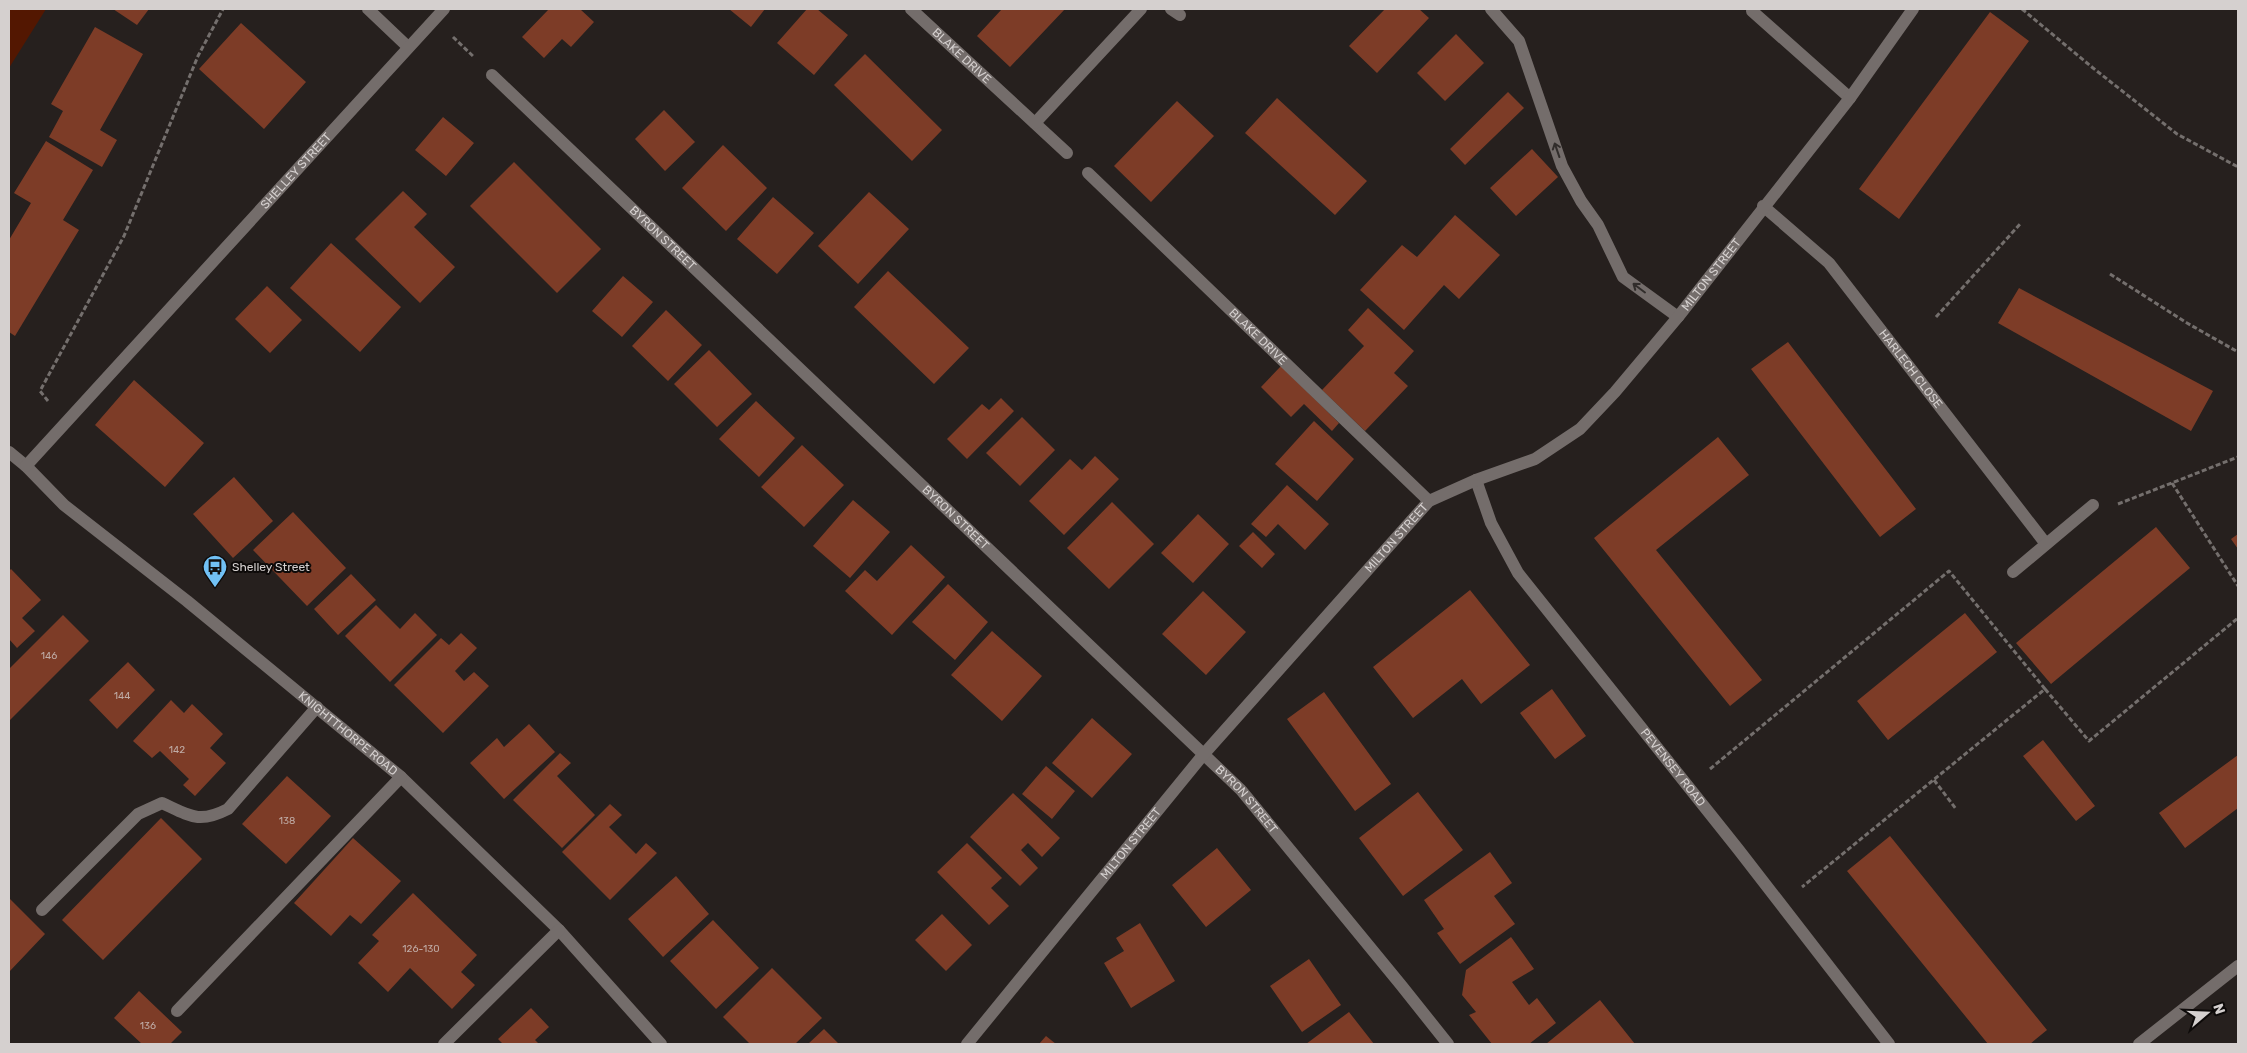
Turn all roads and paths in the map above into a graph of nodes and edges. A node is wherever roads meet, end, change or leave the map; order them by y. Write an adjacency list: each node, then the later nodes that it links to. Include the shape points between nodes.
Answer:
1 (223, 9): 24 (path, via 198,56 124,236 40,391)
2 (368, 9): 11 (street)
3 (444, 9): 10 (street, SHELLEY STREET)
4 (911, 9): 14 (street, BLAKE DRIVE)
5 (1141, 9): 14 (street)
6 (1491, 9): 21 (street, one-way to 6, via 1623,276 1598,225 1562,166 1519,41)
7 (1913, 9): 13 (street, MILTON STREET)
8 (2022, 9): 16 (path, via 2177,134)
9 (1752, 11): 13 (street)
10 (434, 19): 11 (street, SHELLEY STREET); 12 (path)
11 (408, 48): 24 (street, SHELLEY STREET)
12 (492, 75): 38 (street, BYRON STREET)
13 (1850, 98): 18 (street, MILTON STREET)
14 (1035, 123): 15 (street, BLAKE DRIVE)
15 (1067, 154)
16 (2238, 167)
17 (1088, 173): 30 (street, BLAKE DRIVE)
18 (1763, 206): 21 (street, MILTON STREET); 32 (street, HARLECH CLOSE, via 1829,263)
19 (2021, 223): 22 (path)
20 (2110, 274): 23 (path)
21 (1678, 317): 28 (street, MILTON STREET, via 1580,428 1535,459)
22 (1936, 317)
23 (2238, 352)
24 (65, 423): 27 (street, SHELLEY STREET)
25 (9, 452): 27 (street, KNIGHTTHORPE ROAD)
26 (2238, 457): 29 (path)
27 (26, 466): 37 (street, KNIGHTTHORPE ROAD, via 64,505)
28 (1476, 480): 30 (street, MILTON STREET); 41 (street, PEVENSEY ROAD, via 1491,523 1518,574)
29 (2172, 483): 31 (path, via 2116,504); 34 (path)
30 (1429, 501): 38 (street, MILTON STREET)
31 (2093, 504): 32 (street)
32 (2046, 544): 33 (street)
33 (2013, 572)
34 (2238, 586)
35 (2238, 618): 36 (path, via 2088,741)
36 (2045, 689): 40 (path); 41 (path, via 1949,571)
37 (317, 707): 39 (street, KNIGHTTHORPE ROAD); 44 (street, via 228,809 211,818 196,817 162,803 138,814)
38 (1203, 755): 50 (street, MILTON STREET); 51 (street, BYRON STREET, via 1241,790)
39 (401, 777): 45 (street, KNIGHTTHORPE ROAD); 47 (street)
40 (1934, 780): 42 (path); 43 (path)
41 (1688, 787): 43 (street, PEVENSEY ROAD)
42 (1956, 809)
43 (1780, 905): 52 (street, PEVENSEY ROAD)
44 (42, 910)
45 (559, 930): 48 (street); 49 (street, KNIGHTTHORPE ROAD)
46 (2238, 966): 53 (street)
47 (177, 1012)
48 (444, 1044)
49 (661, 1044)
50 (967, 1044)
51 (1448, 1044)
52 (1889, 1044)
53 (2138, 1044)

